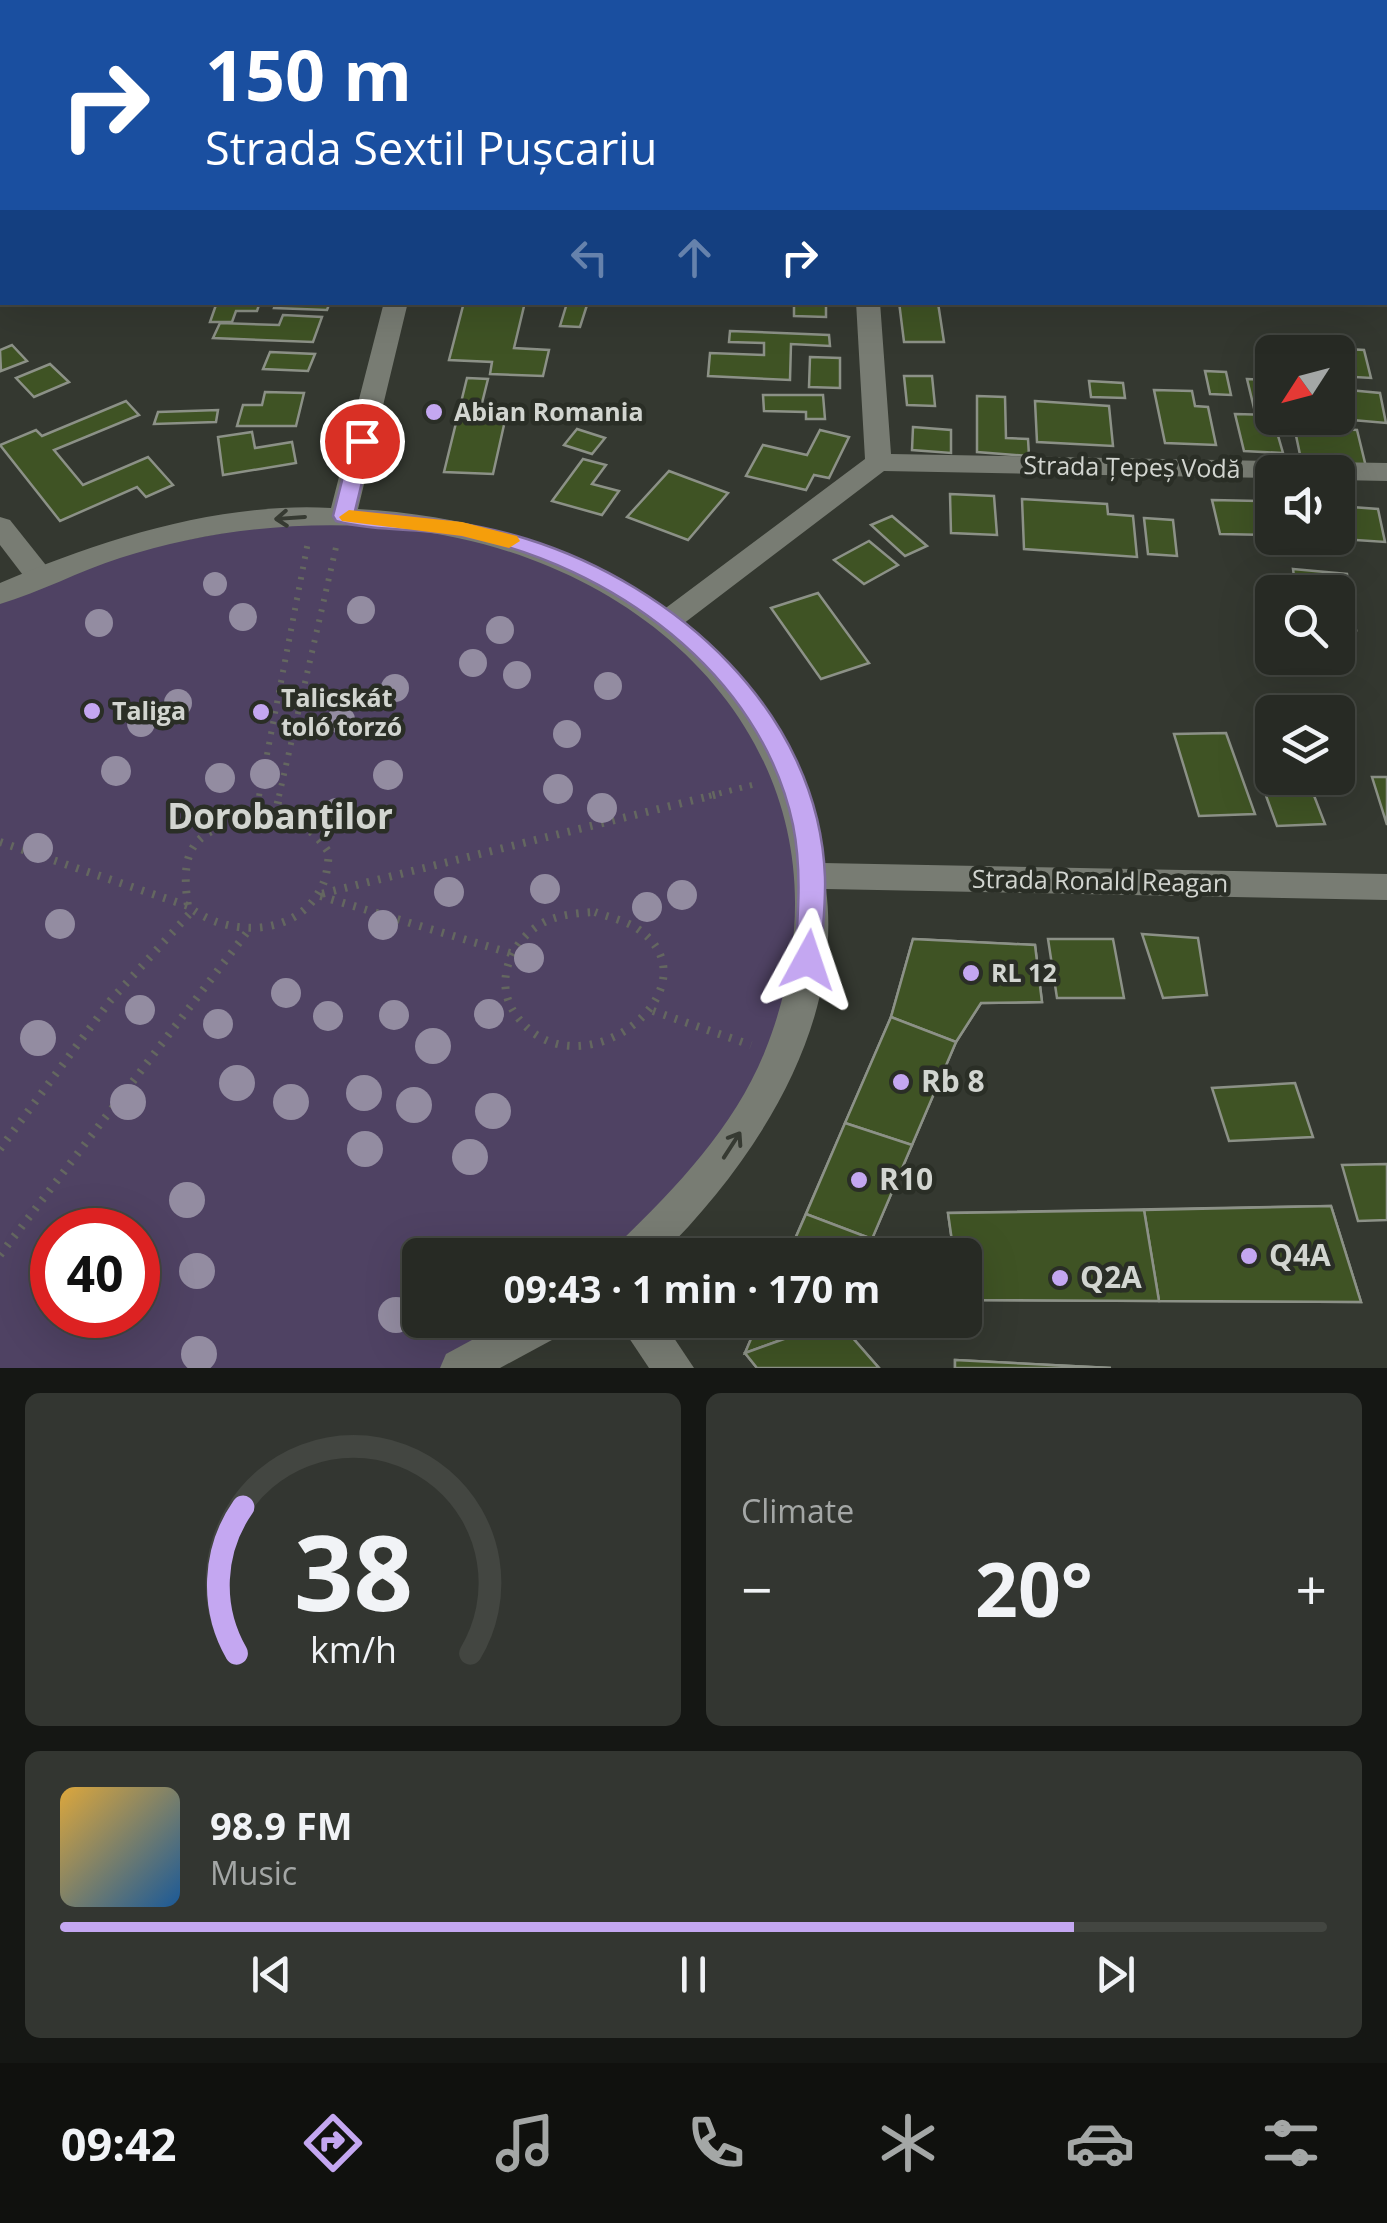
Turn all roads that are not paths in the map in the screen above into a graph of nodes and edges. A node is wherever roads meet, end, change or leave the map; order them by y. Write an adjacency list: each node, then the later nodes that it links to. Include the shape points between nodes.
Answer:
1 (395, 305): 5 (street)
2 (868, 305): 3 (street)
3 (878, 462): 4 (street, Strada Țepeș Vodă); 9 (street)
4 (1387, 472)
5 (328, 516): 7 (street, one-way to 7, via 184,532); 9 (street, via 462,529 522,544 622,588)
6 (0, 526): 7 (street)
7 (39, 576): 8 (street)
8 (0, 594)
9 (669, 620): 10 (street, via 740,689 767,730 805,823)
10 (813, 876): 11 (street, Strada Ronald Reagan); 12 (street, one-way to 10, via 719,1164 782,1056 804,989)
11 (1387, 887)
12 (652, 1238)
13 (516, 1338): 15 (street)
14 (651, 1338): 16 (street)
15 (460, 1368)
16 (674, 1368)

